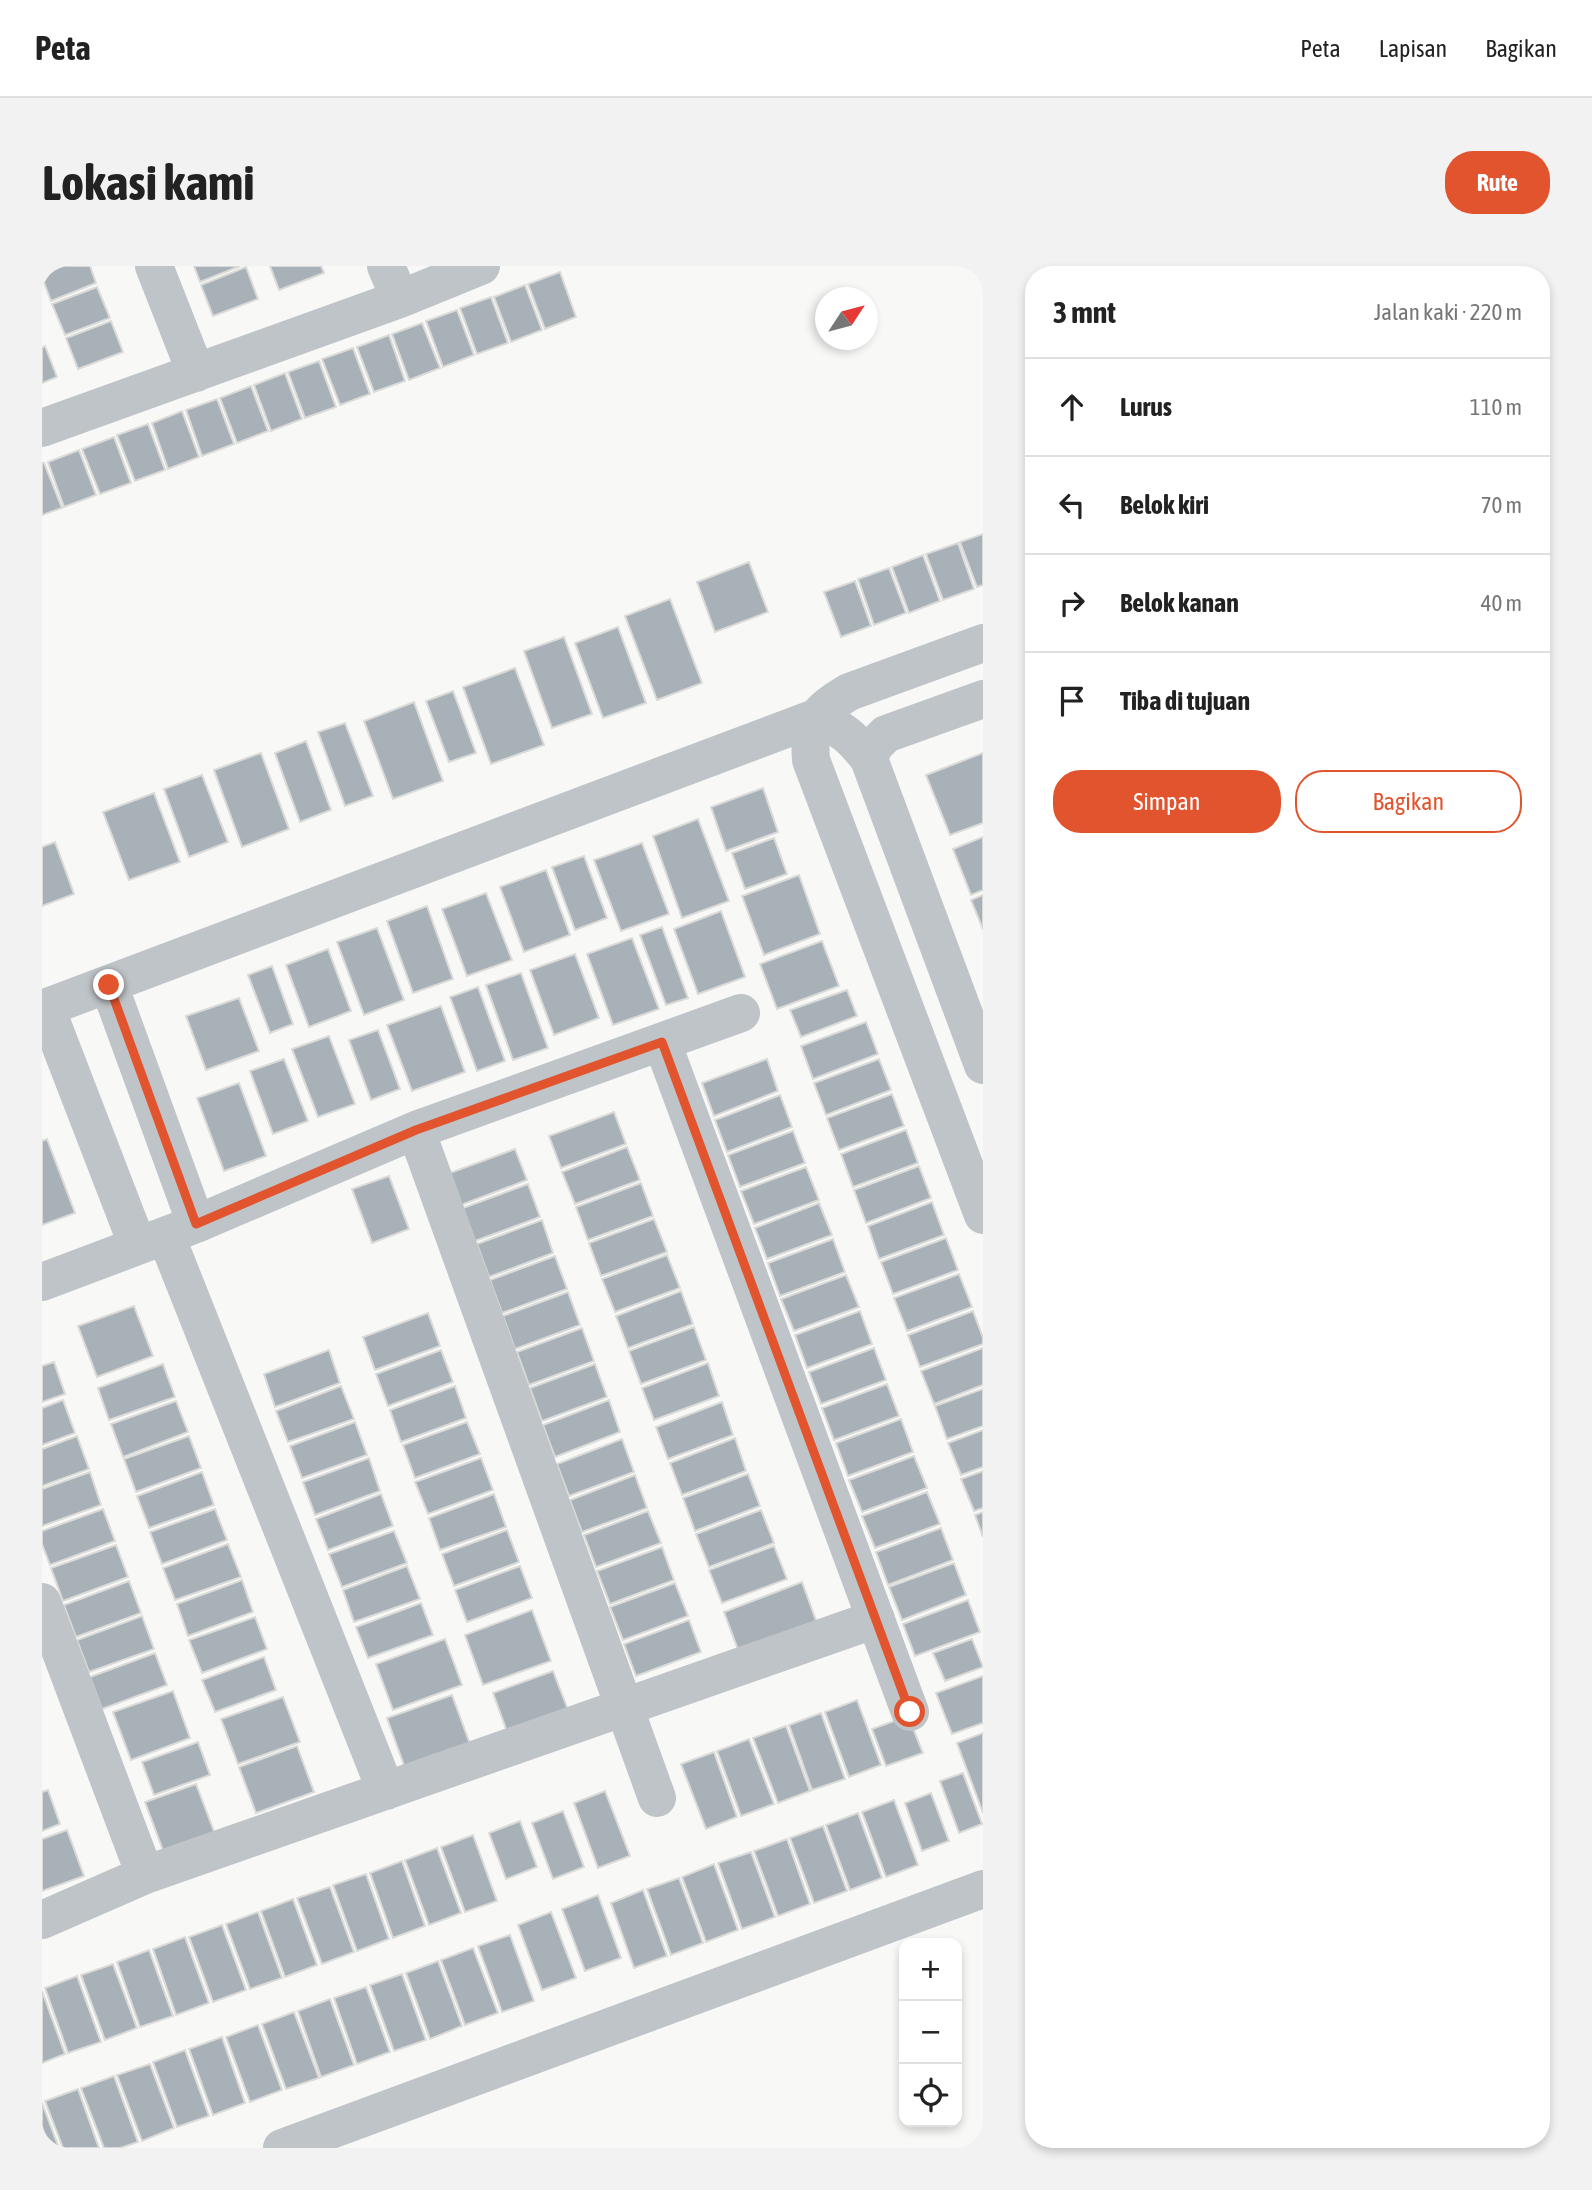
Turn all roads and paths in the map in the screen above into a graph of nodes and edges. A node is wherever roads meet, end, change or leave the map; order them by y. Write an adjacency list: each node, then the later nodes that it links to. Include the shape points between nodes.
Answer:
1 (154, 266): 4 (street)
2 (481, 266): 3 (street)
3 (393, 283): 4 (street)
4 (196, 373): 5 (street)
5 (42, 428)
6 (983, 643): 8 (street, via 849,692)
7 (983, 699): 9 (street, via 886,734)
8 (816, 718): 9 (street, via 853,738); 10 (street); 15 (street, via 809,735 811,760)
9 (869, 759): 14 (street)
10 (109, 985): 11 (street); 18 (street)
11 (44, 1008): 18 (street)
12 (741, 1013): 13 (street)
13 (662, 1042): 16 (street); 21 (street)
14 (978, 1051): 15 (street)
15 (923, 1055): 17 (street)
16 (416, 1130): 18 (street); 22 (street)
17 (983, 1215)
18 (166, 1235): 19 (street); 24 (street)
19 (42, 1282)
20 (42, 1602): 26 (street)
21 (876, 1619): 22 (street); 23 (street)
22 (625, 1708): 24 (street); 25 (street)
23 (910, 1712)
24 (386, 1791): 26 (street)
25 (657, 1798)
26 (145, 1875): 28 (street)
27 (983, 1889): 29 (street)
28 (42, 1920)
29 (282, 2148)

